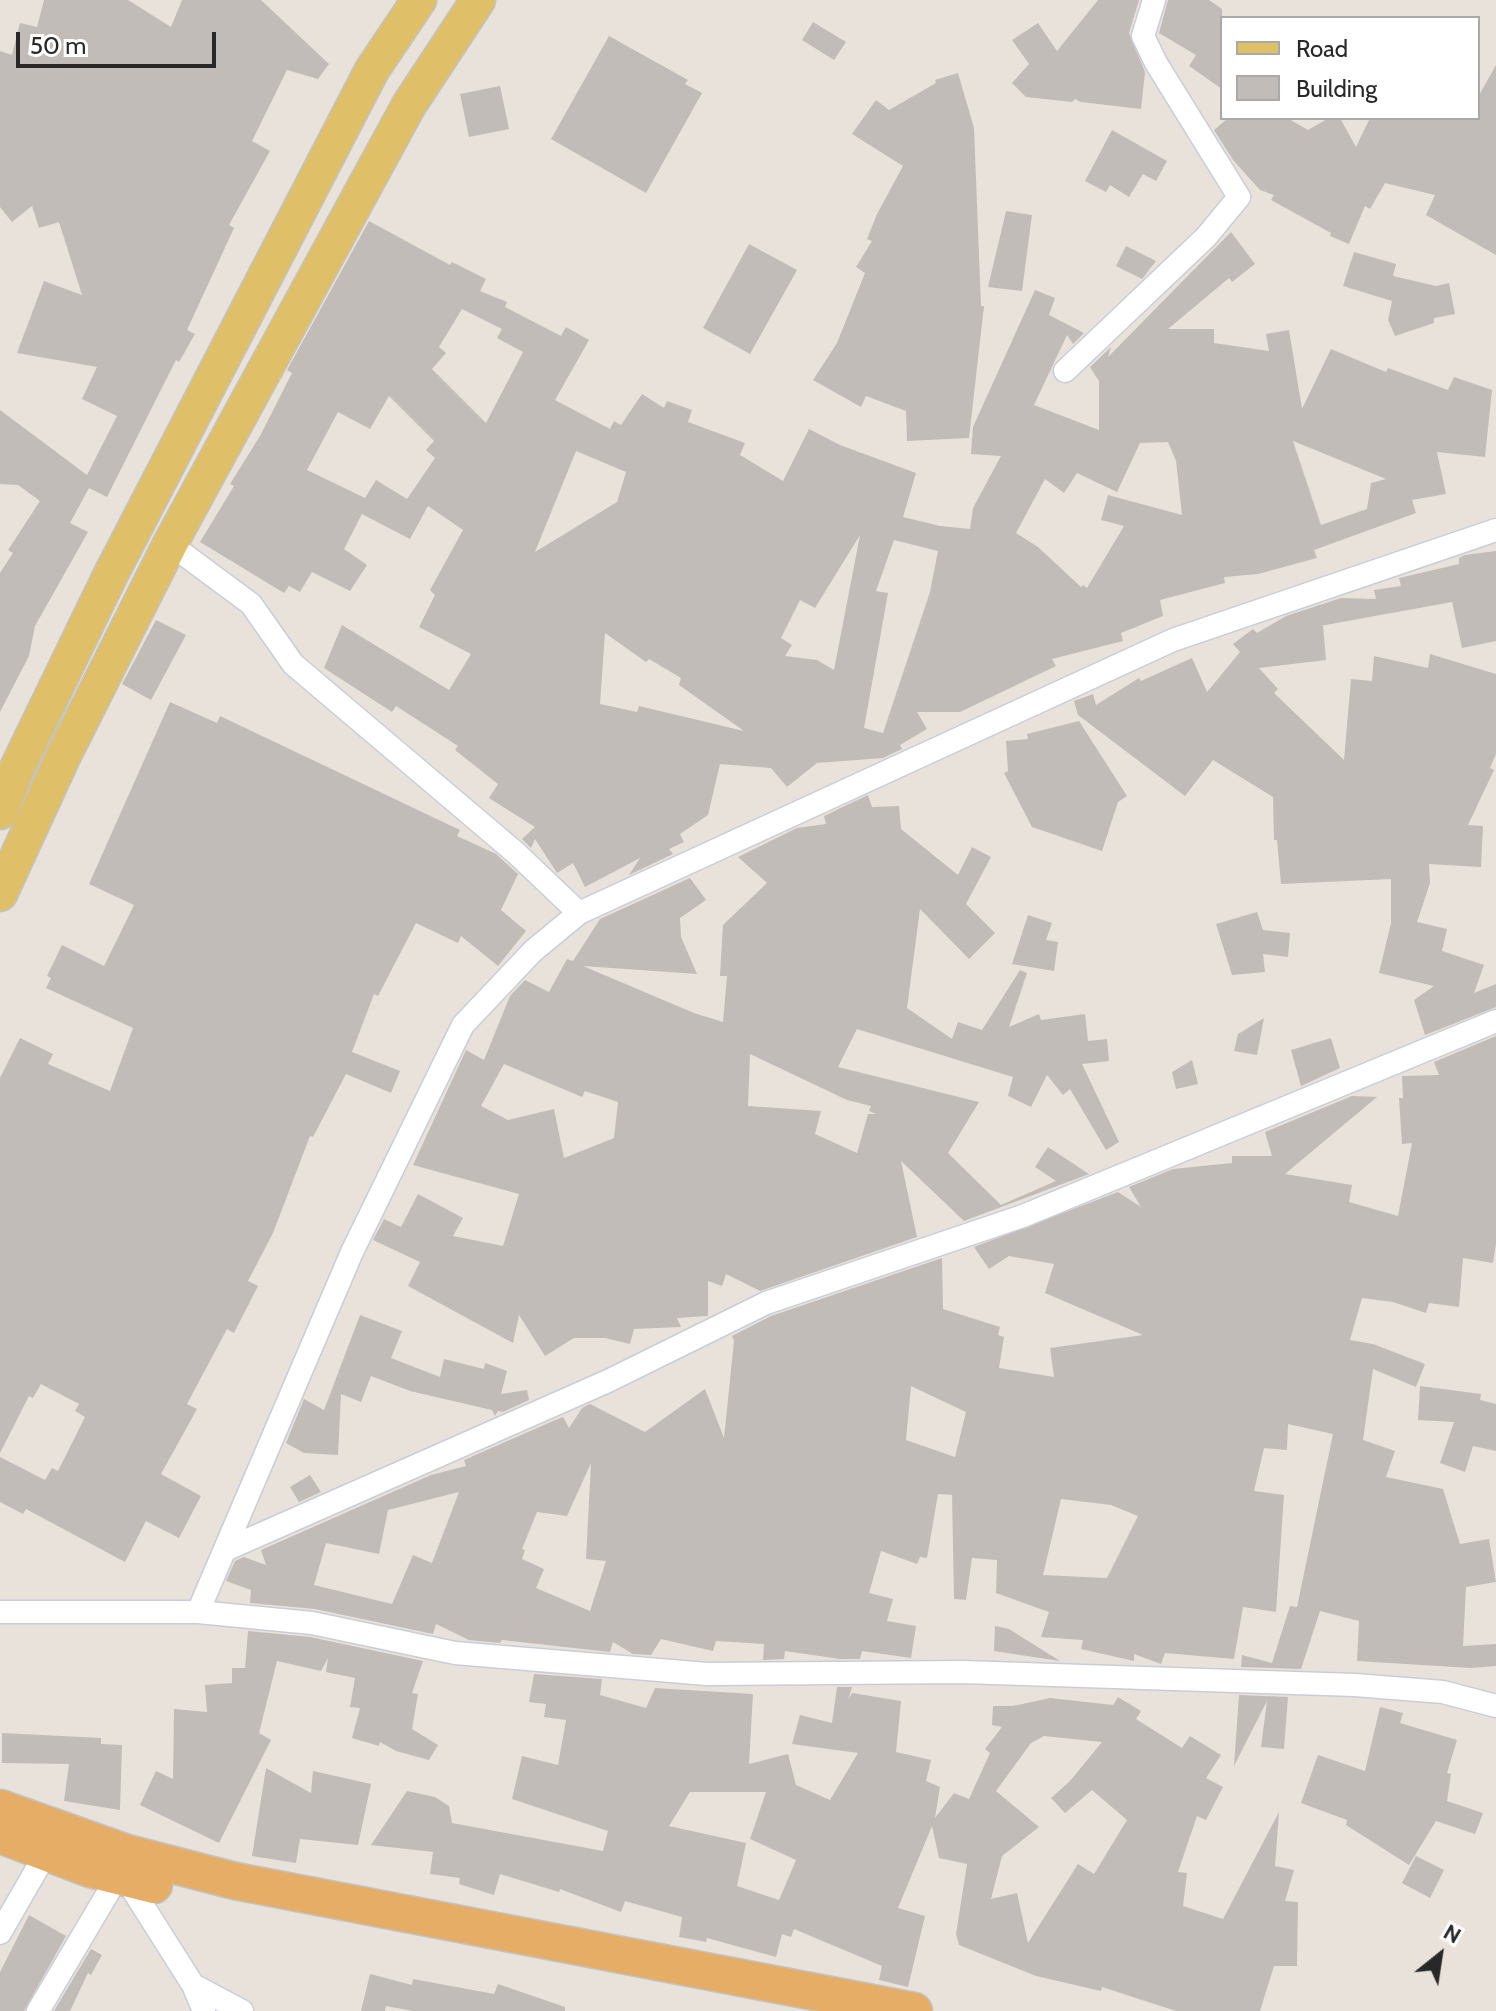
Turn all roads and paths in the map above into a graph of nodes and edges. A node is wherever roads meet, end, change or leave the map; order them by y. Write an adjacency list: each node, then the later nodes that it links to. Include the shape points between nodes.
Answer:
1 (419, 0): 7 (main road, via 372,70 110,576)
2 (478, 0): 6 (main road, via 409,105)
3 (1154, 0): 4 (street, via 1143,36 1239,197 1206,237)
4 (1065, 371)
5 (1496, 530): 9 (street, via 1173,640)
6 (170, 544): 8 (main road); 9 (street, via 251,604 293,664)
7 (0, 812)
8 (0, 894)
9 (579, 913): 11 (street, via 533,951 463,1025 352,1252)
10 (1496, 1021): 11 (street, via 1023,1216 766,1303 595,1387)
11 (225, 1550): 13 (street)
12 (0, 1612): 13 (street)
13 (198, 1612): 14 (street, via 312,1623 455,1653 707,1674 963,1672 1355,1685 1443,1692)
14 (1496, 1706)
15 (0, 1808): 25 (highway, via 127,1853 235,1881)
16 (0, 1835): 17 (highway)
17 (45, 1855): 18 (highway); 19 (street)
18 (121, 1876): 20 (street); 21 (street); 24 (highway, via 201,1897)
19 (0, 1933)
20 (193, 1985): 22 (street); 23 (street)
21 (38, 2011)
22 (204, 2011)
23 (242, 2011)
24 (786, 2011)
25 (914, 2011)

